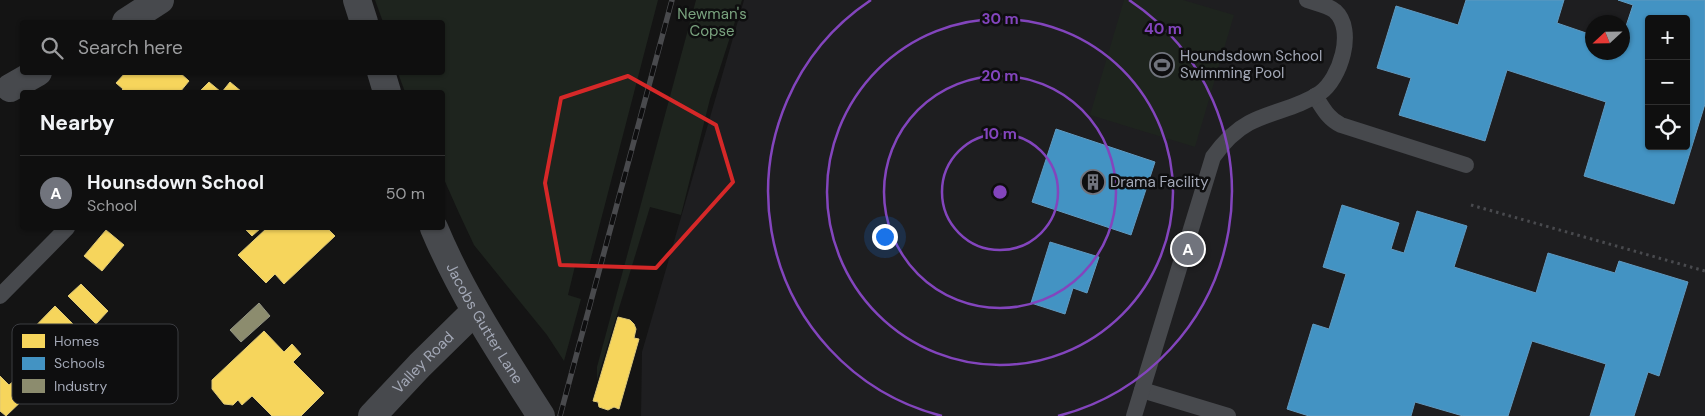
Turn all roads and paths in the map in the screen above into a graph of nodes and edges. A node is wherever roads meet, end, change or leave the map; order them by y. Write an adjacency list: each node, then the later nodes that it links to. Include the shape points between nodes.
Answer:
1 (160, 0): 4 (street)
2 (357, 0): 5 (street)
3 (1307, 0): 8 (lane, via 1334,11 1343,21 1346,35 1338,68 1330,83)
4 (129, 20)
5 (363, 20)
6 (381, 75): 7 (street)
7 (386, 90)
8 (1315, 96): 9 (lane, via 1325,113 1341,126); 16 (lane, via 1249,123 1223,142 1213,157)
9 (1466, 165)
10 (1471, 205): 13 (path)
11 (65, 230): 14 (lane)
12 (435, 230): 15 (street, Jacobs Gutter Lane)
13 (1705, 271)
14 (0, 296)
15 (475, 311): 17 (street, Valley Road); 18 (street, Jacobs Gutter Lane)
16 (1142, 390): 19 (lane); 20 (lane)
17 (372, 416)
18 (541, 416)
19 (1134, 416)
20 (1228, 416)

